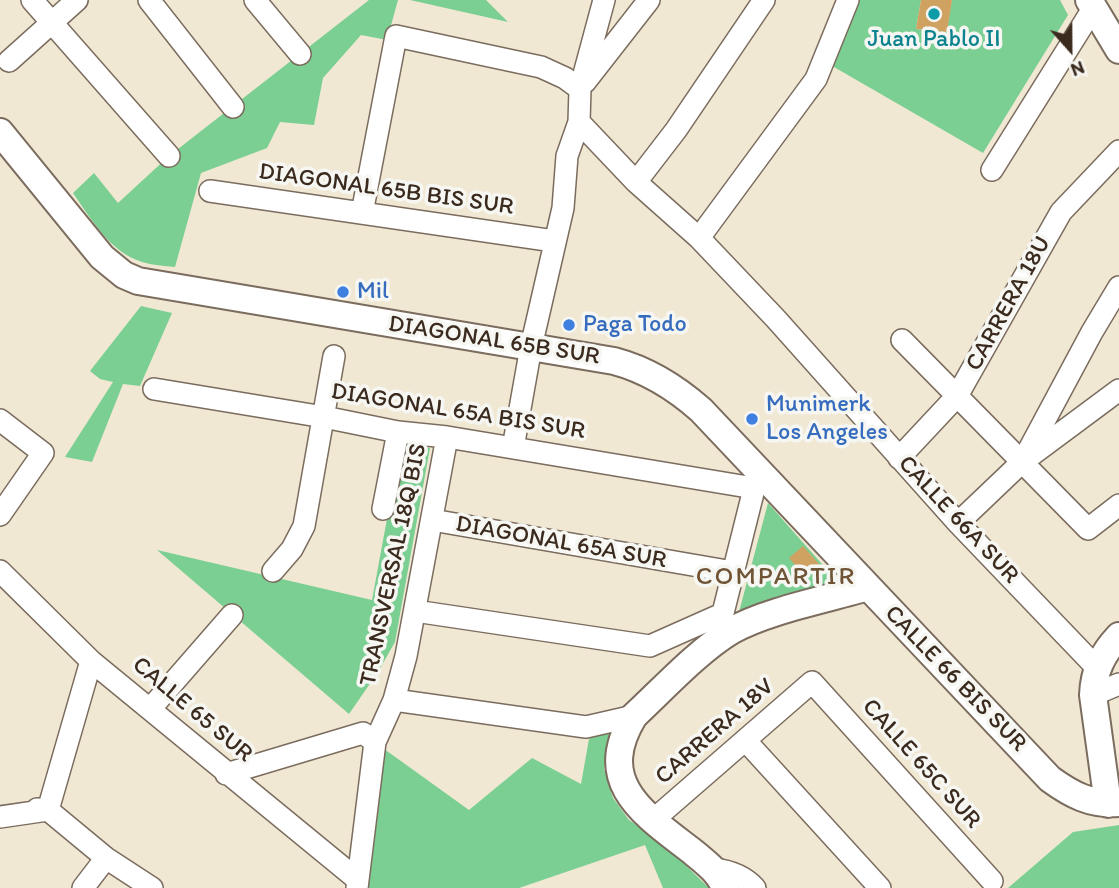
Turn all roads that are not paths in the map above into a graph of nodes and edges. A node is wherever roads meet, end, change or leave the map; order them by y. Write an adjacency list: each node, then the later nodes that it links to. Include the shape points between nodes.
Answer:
1 (32, 0): 10 (street)
2 (78, 0): 10 (street)
3 (149, 0): 15 (street)
4 (255, 0): 12 (street)
5 (604, 0): 14 (street)
6 (649, 0): 14 (street)
7 (764, 0): 21 (street)
8 (848, 0): 24 (street, via 816,79)
9 (1091, 4): 11 (street); 20 (street)
10 (52, 22): 13 (street); 19 (street)
11 (1116, 38)
12 (300, 54)
13 (9, 61)
14 (580, 89): 16 (street); 23 (street, via 541,67 396,36)
15 (233, 107)
16 (579, 122): 21 (street, CALLE 66A SUR); 25 (street, via 567,156 563,208)
17 (0, 132): 28 (street, DIAGONAL 65B SUR, via 102,257 124,275 150,284)
18 (1119, 151): 32 (street, CARRERA 18U, via 1061,212)
19 (169, 156)
20 (992, 170)
21 (636, 182): 24 (street, CALLE 66A SUR)
22 (210, 191): 23 (street, DIAGONAL 65B BIS SUR)
23 (362, 213): 25 (street, DIAGONAL 65B BIS SUR)
24 (699, 238): 39 (street, CALLE 66A SUR)
25 (554, 241): 28 (street)
26 (1119, 287): 40 (street)
27 (902, 340): 32 (street)
28 (531, 347): 33 (street, DIAGONAL 65B SUR, via 634,366 670,385); 38 (street)
29 (334, 356): 34 (street)
30 (154, 389): 34 (street, DIAGONAL 65A BIS SUR)
31 (1119, 390): 40 (street)
32 (957, 396): 39 (street, CARRERA 18U); 40 (street)
33 (701, 410): 41 (street, CALLE 66 BIS SUR)
34 (324, 417): 36 (street, DIAGONAL 65A BIS SUR); 47 (street, via 304,526 292,549)
35 (0, 420): 44 (street, via 43,453)
36 (398, 432): 37 (street, DIAGONAL 65A BIS SUR); 43 (street)
37 (447, 437): 38 (street, DIAGONAL 65A BIS SUR); 45 (street, TRANSVERSAL 18Q BIS)
38 (513, 448): 41 (street, DIAGONAL 65A BIS SUR)
39 (900, 458): 46 (street, CALLE 66A SUR)
40 (1023, 462): 42 (street, via 1088,529); 46 (street)
41 (756, 479): 49 (street); 50 (street, CALLE 66 BIS SUR)
42 (1119, 505)
43 (383, 509)
44 (0, 515)
45 (432, 520): 49 (street, DIAGONAL 65A SUR); 51 (street, TRANSVERSAL 18Q BIS)
46 (958, 523): 57 (street, CALLE 66A SUR)
47 (272, 570)
48 (0, 572): 56 (street, CALLE 65 SUR)
49 (733, 572): 52 (street)
50 (868, 587): 55 (street, via 761,618); 67 (street, CALLE 66 BIS SUR, via 1050,779 1093,803)
51 (415, 611): 52 (street, via 650,646); 61 (street, TRANSVERSAL 18Q BIS)
52 (722, 614): 55 (street)
53 (232, 615): 62 (street)
54 (1119, 636): 57 (street)
55 (716, 641): 63 (street)
56 (91, 661): 62 (street, CALLE 65 SUR); 69 (street)
57 (1097, 668): 60 (street)
58 (812, 682): 64 (street, CARRERA 18V); 74 (street, CALLE 65C SUR)
59 (1119, 684): 60 (street)
60 (1093, 695): 67 (street)
61 (394, 701): 63 (street, via 586,727); 65 (street, TRANSVERSAL 18Q BIS)
62 (151, 708): 66 (street, CALLE 65 SUR)
63 (634, 716): 71 (street, via 622,739 618,765 626,790)
64 (745, 740): 71 (street, CARRERA 18V); 79 (street)
65 (375, 741): 66 (street, via 363,733); 75 (street, TRANSVERSAL 18Q BIS)
66 (226, 774): 75 (street, CALLE 65 SUR)
67 (1113, 803)
68 (0, 806): 69 (street)
69 (48, 810): 70 (street); 72 (street)
70 (0, 817)
71 (652, 821): 73 (street)
72 (106, 858): 76 (street); 77 (street)
73 (720, 878): 78 (street, via 726,870)
74 (992, 881)
75 (357, 884)
76 (83, 888)
77 (152, 888)
78 (755, 888)
79 (880, 888)

